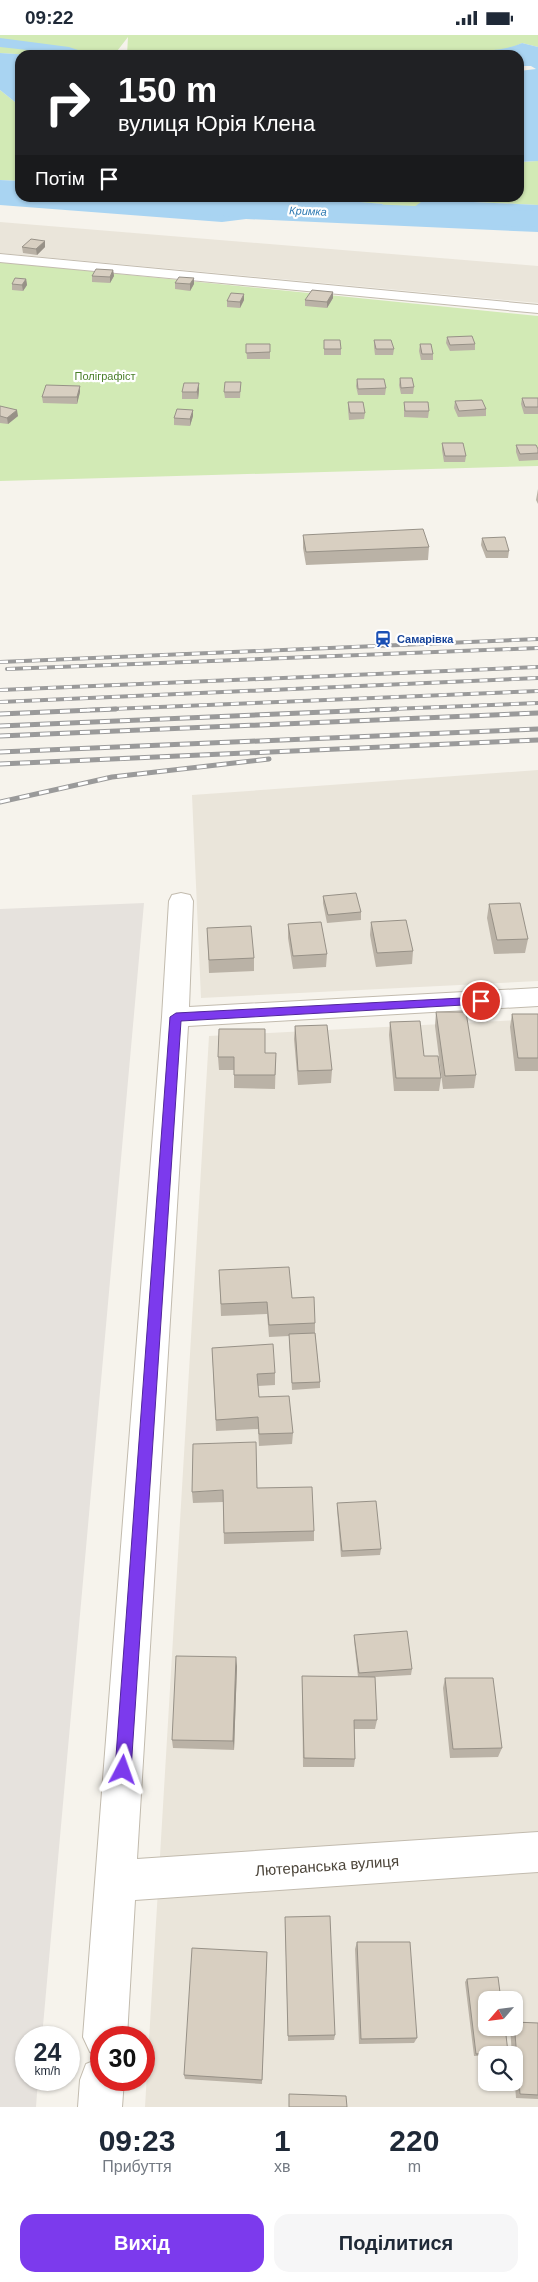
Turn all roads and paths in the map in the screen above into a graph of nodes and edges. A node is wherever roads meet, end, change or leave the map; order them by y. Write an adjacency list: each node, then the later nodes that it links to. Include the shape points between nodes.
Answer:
1 (0, 258): 2 (street)
2 (538, 309)
3 (181, 901): 5 (street)
4 (538, 997): 5 (street)
5 (176, 1017): 7 (street)
6 (538, 1852): 7 (street, Лютеранська вулиця)
7 (115, 1881): 8 (street)
8 (105, 2026)
9 (101, 2091): 10 (street)
10 (100, 2107)

